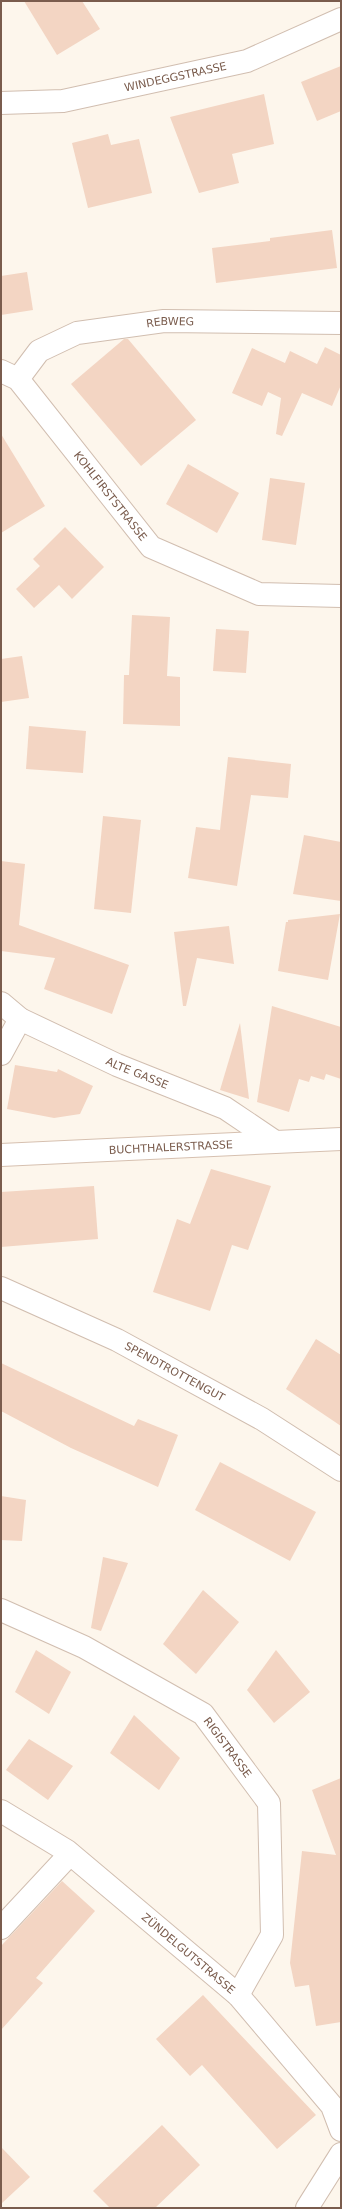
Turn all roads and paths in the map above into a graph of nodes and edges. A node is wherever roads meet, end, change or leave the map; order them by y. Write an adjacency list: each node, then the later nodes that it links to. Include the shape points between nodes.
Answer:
1 (341, 20): 2 (street, WINDEGGSTRASSE, via 247,61 63,101)
2 (1, 103)
3 (341, 323): 4 (street, REBWEG, via 164,321 77,333 39,351)
4 (10, 375): 5 (street, KOHLFIRSTSTRASSE, via 151,547 260,594)
5 (341, 596)
6 (1, 1003): 7 (street, ALTE GASSE)
7 (20, 1019): 8 (street); 10 (street, ALTE GASSE, via 117,1065 225,1108)
8 (1, 1054)
9 (341, 1139): 10 (street, BUCHTHALERSTRASSE)
10 (274, 1141): 11 (street, BUCHTHALERSTRASSE)
11 (1, 1155)
12 (1, 1288): 13 (street, SPENDTROTTENGUT, via 117,1340 262,1419)
13 (341, 1470)
14 (1, 1610): 18 (street, RIGISTRASSE, via 84,1647 203,1714 269,1803 272,1935)
15 (1, 1811): 16 (street, ZÜNDELGUTSTRASSE)
16 (70, 1854): 17 (street); 18 (street, ZÜNDELGUTSTRASSE)
17 (1, 1928)
18 (238, 1994): 19 (street, ZÜNDELGUTSTRASSE, via 332,2106)
19 (341, 2130)
20 (341, 2154): 21 (street)
21 (307, 2208)

